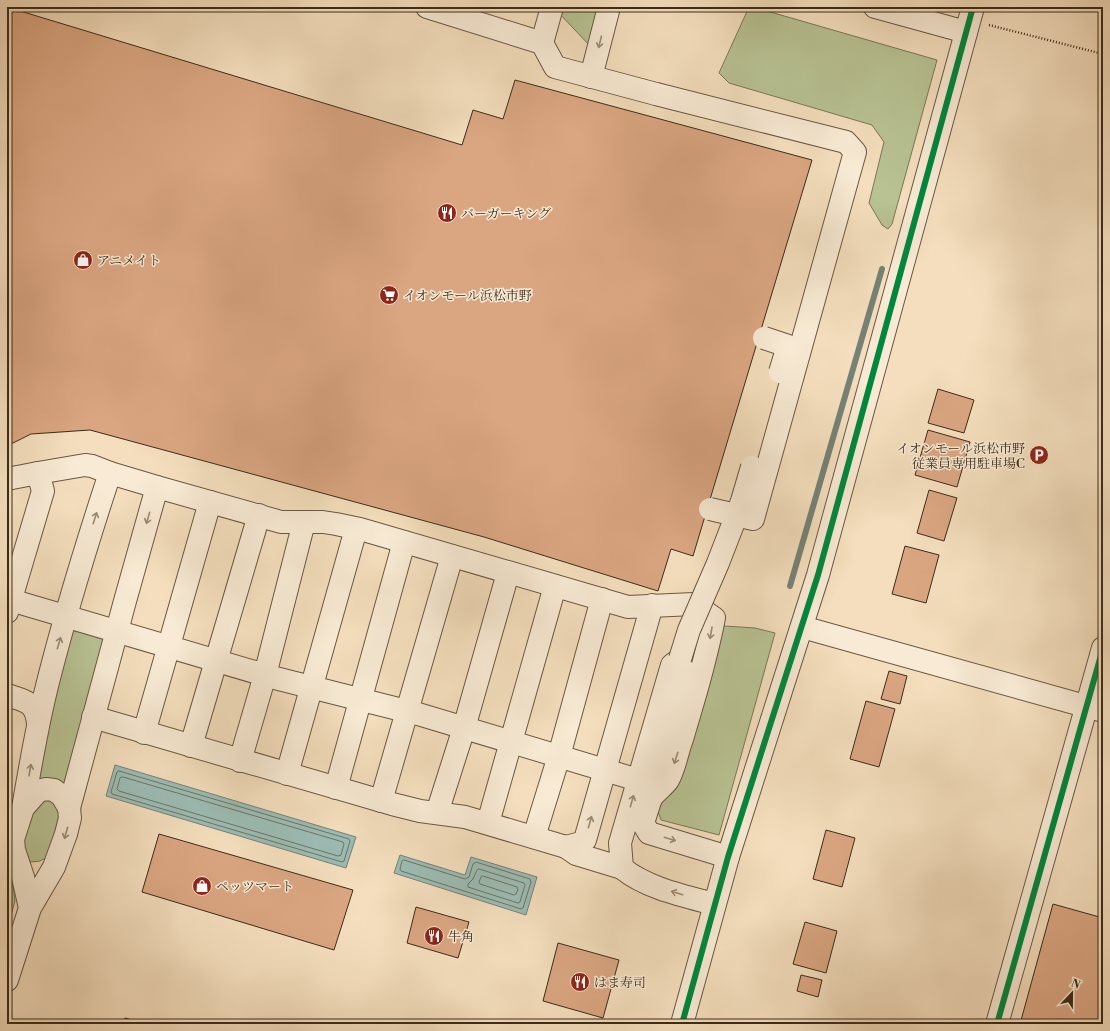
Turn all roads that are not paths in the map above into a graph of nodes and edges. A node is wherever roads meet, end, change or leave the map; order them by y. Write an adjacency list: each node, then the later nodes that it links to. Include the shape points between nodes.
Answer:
1 (427, 7): 6 (street)
2 (552, 7): 6 (street)
3 (609, 7): 7 (street, one-way to 7)
4 (875, 7): 5 (street)
5 (969, 20): 26 (street)
6 (542, 43): 7 (street, via 555,67)
7 (591, 77): 14 (street, bridge, via 846,142 855,152 753,519)
8 (764, 338): 49 (street, bridge, via 788,346 742,501 689,630 680,659 672,665)
9 (110, 472): 10 (street, via 85,465); 12 (street); 25 (street, one-way to 9)
10 (38, 473): 11 (street); 23 (street, via 42,491)
11 (7, 479)
12 (157, 487): 13 (street); 27 (street, one-way to 27)
13 (210, 502): 15 (street); 28 (street)
14 (710, 509)
15 (259, 515): 16 (street, via 281,522); 30 (street)
16 (304, 522): 17 (street, via 336,524); 31 (street)
17 (356, 529): 18 (street); 33 (street)
18 (404, 542): 19 (street); 35 (street)
19 (452, 556): 20 (street); 38 (street)
20 (508, 573): 21 (street); 41 (street)
21 (555, 586): 22 (street); 43 (street)
22 (602, 599): 24 (street, via 628,607); 45 (street)
23 (8, 604): 25 (street)
24 (660, 605): 47 (street); 49 (street, one-way to 49, via 694,604 714,618 695,698 674,764 667,781 656,791)
25 (66, 617): 27 (street); 32 (street, one-way to 25)
26 (802, 627): 37 (street); 59 (street)
27 (116, 631): 28 (street); 39 (street)
28 (169, 647): 30 (street); 42 (street)
29 (1103, 648): 37 (street)
30 (216, 660): 31 (street); 44 (street)
31 (265, 675): 33 (street); 46 (street)
32 (47, 685): 36 (street); 40 (street)
33 (312, 687): 35 (street); 48 (street)
34 (7, 695): 36 (street)
35 (360, 700): 38 (street); 50 (street)
36 (28, 702): 40 (street, via 37,714)
37 (1095, 709): 65 (street)
38 (407, 711): 41 (street); 51 (street)
39 (93, 717): 42 (street); 53 (street)
40 (38, 724): 52 (street, one-way to 40)
41 (464, 728): 43 (street); 54 (street)
42 (144, 733): 44 (street)
43 (511, 742): 45 (street); 55 (street)
44 (191, 746): 46 (street)
45 (559, 756): 47 (street); 56 (street)
46 (240, 761): 48 (street)
47 (605, 770): 49 (street); 58 (street, one-way to 47, via 585,840)
48 (287, 774): 50 (street)
49 (647, 785): 59 (street, one-way to 59, via 643,823 649,833); 60 (street, one-way to 49, via 620,843)
50 (336, 788): 51 (street)
51 (381, 801): 54 (street)
52 (23, 808): 53 (street, via 38,791 46,789 54,790 62,796); 57 (street)
53 (70, 808): 62 (street, one-way to 62, via 66,834 54,867)
54 (437, 813): 55 (street)
55 (488, 824): 56 (street)
56 (534, 837): 58 (street)
57 (10, 838): 62 (street)
58 (566, 847): 60 (street, via 576,854)
59 (728, 857): 61 (street)
60 (622, 868): 61 (street, one-way to 60, via 640,880)
61 (714, 904): 64 (street)
62 (30, 908): 63 (street)
63 (7, 980)
64 (682, 1024)
65 (997, 1024)

